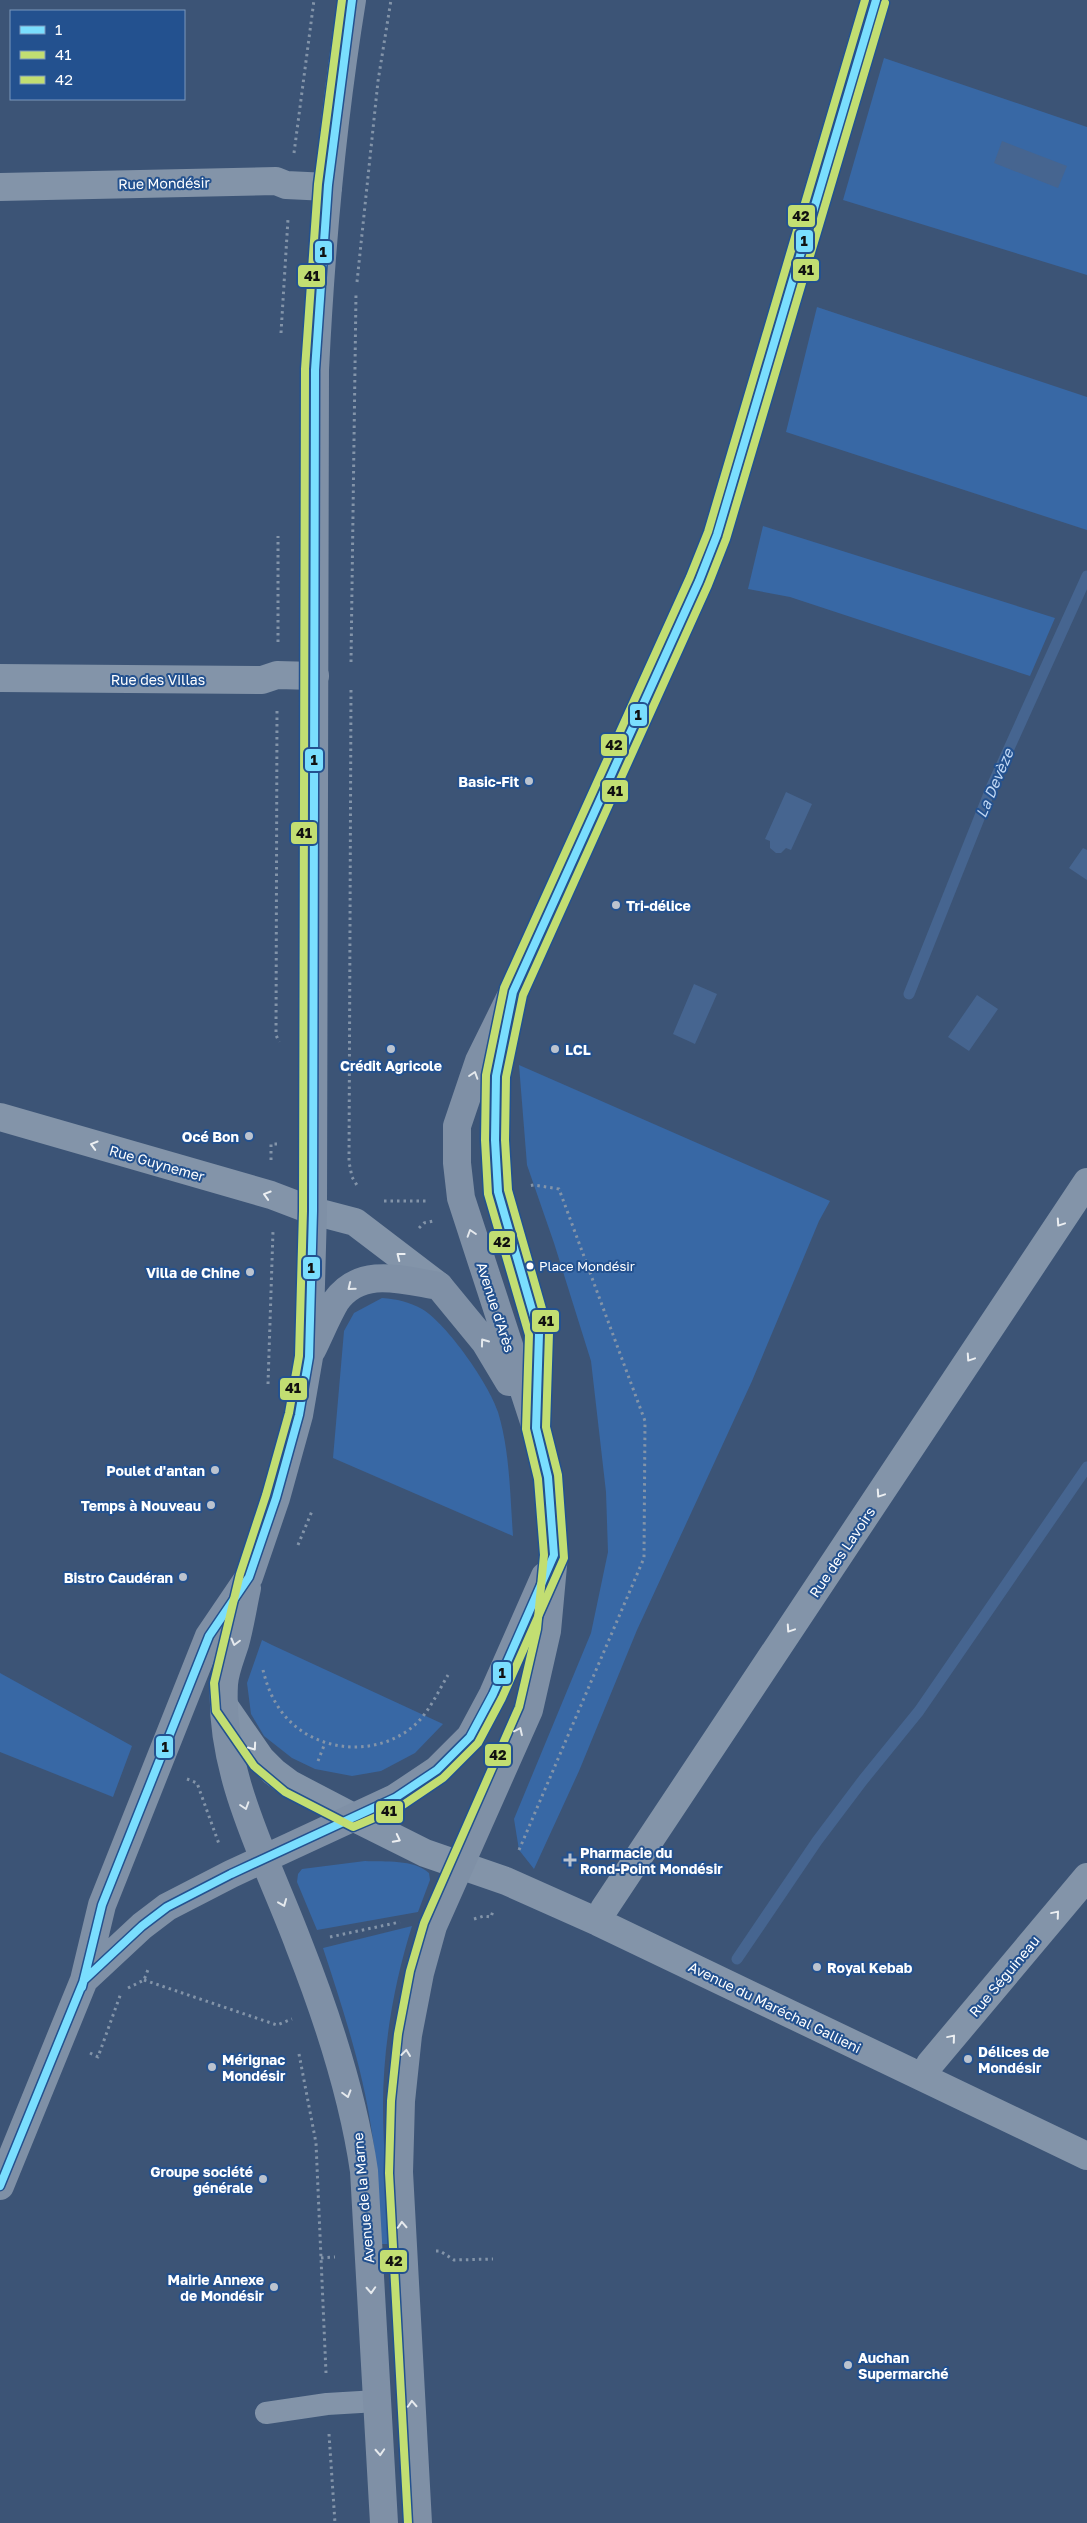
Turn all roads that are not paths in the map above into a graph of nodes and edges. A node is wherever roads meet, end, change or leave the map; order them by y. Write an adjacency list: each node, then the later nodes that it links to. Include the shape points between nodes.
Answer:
1 (352, 0): 4 (main road, via 339,77)
2 (876, 0): 7 (main road, Avenue d'Arès, via 717,535)
3 (0, 187): 4 (street, Rue Mondésir, via 276,181)
4 (328, 187): 5 (main road, via 315,370)
5 (315, 676): 6 (street, Rue des Villas, via 278,675 262,680); 10 (main road)
6 (0, 678)
7 (513, 992): 13 (lane, Avenue d'Arès, via 496,1076 495,1140 498,1192 539,1334); 13 (main road, Avenue d'Arès, one-way to 7, via 461,1198 457,1162 457,1126 479,1061)
8 (0, 1118): 10 (street, Rue Guynemer, one-way to 8, via 271,1195)
9 (1087, 1182): 21 (street, Rue des Lavoirs, one-way to 21)
10 (313, 1211): 11 (street, one-way to 10, via 355,1222); 12 (main road)
11 (439, 1286): 12 (main road, one-way to 12, via 388,1277 353,1284 336,1302); 13 (main road, one-way to 11, via 485,1342)
12 (309, 1357): 15 (main road, via 299,1415 276,1498)
13 (536, 1428): 14 (main road, via 548,1477)
14 (554, 1555): 17 (main road, via 493,1694 470,1737 437,1770 395,1798); 19 (main road, one-way to 14, via 529,1710 547,1631)
15 (249, 1577): 16 (main road, one-way to 16, via 224,1683); 22 (main road, via 209,1636 201,1654 102,1905)
16 (225, 1707): 17 (street, one-way to 17, via 261,1759 274,1772 290,1784); 18 (main road, one-way to 18, via 236,1779)
17 (353, 1817): 18 (main road); 19 (street, one-way to 19, via 424,1853)
18 (265, 1858): 22 (main road, via 167,1906); 26 (main road, Avenue de la Marne, one-way to 26, via 300,1947 358,2131 364,2171)
19 (460, 1864): 21 (street, Avenue du Maréchal Gallieni); 29 (main road, one-way to 19, via 399,2172 401,2101 408,2035 420,1973 433,1926)
20 (1087, 1876): 23 (street, Rue Séguineau, one-way to 20, via 930,2064)
21 (598, 1922): 23 (street, Avenue du Maréchal Gallieni)
22 (84, 1980): 25 (main road)
23 (924, 2078): 24 (street, Avenue du Maréchal Gallieni)
24 (1087, 2156)
25 (0, 2186)
26 (377, 2401): 27 (lane); 28 (main road, Avenue de la Marne, one-way to 28)
27 (266, 2413)
28 (384, 2523)
29 (418, 2523)

